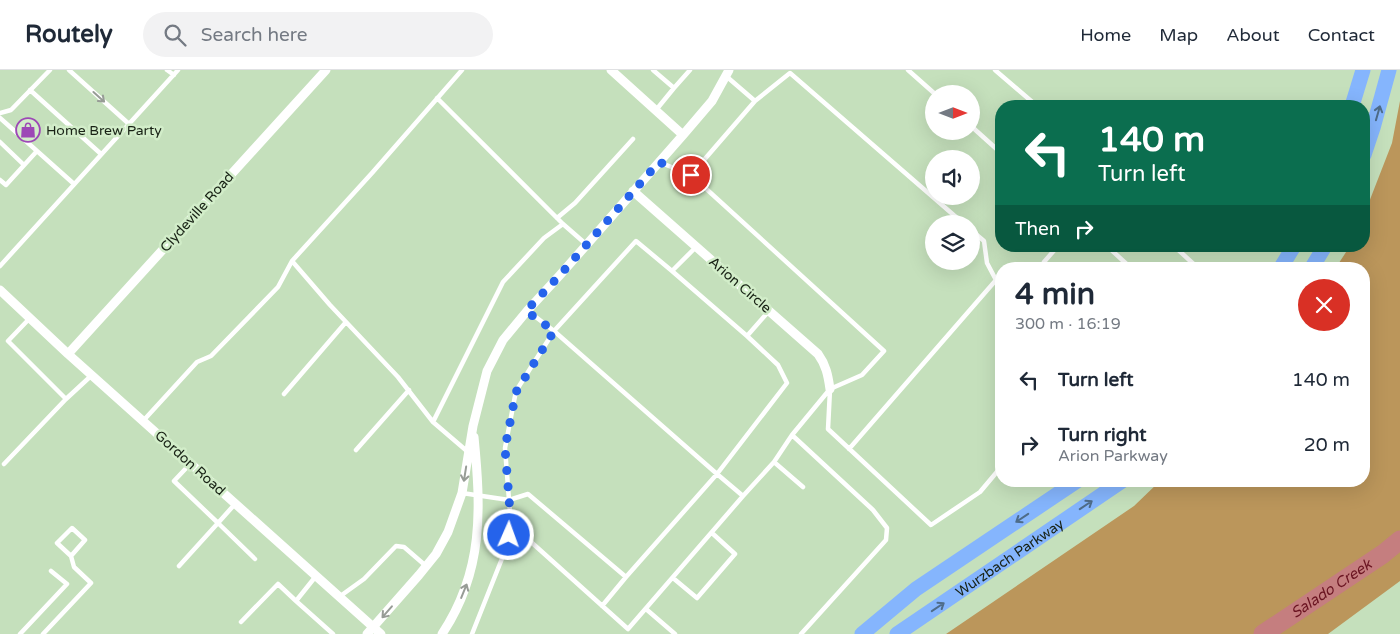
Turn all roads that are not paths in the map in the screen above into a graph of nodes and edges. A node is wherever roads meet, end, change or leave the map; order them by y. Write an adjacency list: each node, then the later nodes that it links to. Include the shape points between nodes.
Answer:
1 (50, 70): 18 (lane)
2 (69, 70): 26 (lane, one-way to 26)
3 (167, 70): 15 (lane)
4 (178, 70): 15 (lane)
5 (326, 70): 65 (street, Clydeville Road)
6 (462, 70): 19 (lane)
7 (611, 70): 23 (street)
8 (653, 70): 17 (lane)
9 (690, 70): 17 (lane)
10 (908, 70): 16 (lane)
11 (995, 70): 20 (lane)
12 (1363, 70): 21 (highway)
13 (1389, 70): 29 (highway, one-way to 13)
14 (728, 73): 22 (lane); 27 (street, via 712,101)
15 (174, 75): 26 (lane)
16 (925, 85)
17 (674, 88): 23 (lane)
18 (30, 90): 24 (lane, via 11,110); 34 (lane)
19 (437, 98): 42 (lane); 50 (lane)
20 (1030, 100)
21 (1354, 100)
22 (755, 101): 37 (lane); 41 (lane, via 790,73)
23 (656, 110): 27 (street)
24 (0, 113)
25 (0, 118): 33 (lane)
26 (128, 124): 34 (lane)
27 (683, 134): 35 (street)
28 (980, 134): 32 (lane)
29 (1370, 137)
30 (632, 139): 42 (lane, via 575,203)
31 (0, 142): 36 (lane)
32 (995, 148)
33 (37, 151): 36 (lane); 39 (lane)
34 (101, 154): 39 (lane)
35 (659, 162): 37 (lane); 40 (street)
36 (24, 165): 38 (lane, via 6,185)
37 (691, 175): 67 (lane, via 884,350 862,375)
38 (0, 180)
39 (74, 184): 54 (lane)
40 (633, 191): 45 (street); 46 (street, Arion Circle)
41 (954, 215)
42 (557, 218): 43 (lane)
43 (562, 224): 45 (lane); 72 (lane, via 544,238 503,282)
44 (980, 238): 56 (lane, via 984,241 987,263)
45 (587, 245): 59 (street)
46 (696, 247): 55 (lane); 60 (street, Arion Circle)
47 (1053, 252): 51 (lane)
48 (1114, 252): 52 (lane)
49 (1181, 252): 53 (lane)
50 (292, 261): 62 (lane); 71 (lane, via 278,288 211,356 197,362)
51 (1044, 262)
52 (1124, 262)
53 (1191, 262)
54 (0, 266)
55 (672, 271): 63 (lane, via 636,241); 64 (lane)
56 (995, 278)
57 (995, 281): 75 (lane)
58 (0, 290): 61 (street, Gordon Road)
59 (526, 311): 63 (lane); 73 (street, via 503,340 487,371)
60 (769, 311): 64 (lane); 67 (street, Arion Circle, via 818,354 825,364)
61 (30, 318): 65 (street, Gordon Road); 70 (lane, via 8,341)
62 (346, 322): 68 (lane); 69 (lane)
63 (554, 331): 81 (lane); 89 (lane, via 516,392 505,448)
64 (747, 336): 81 (lane, via 778,365 787,383)
65 (68, 354): 66 (street, Gordon Road)
66 (92, 375): 70 (lane); 71 (street, Gordon Road)
67 (830, 388): 74 (lane); 75 (lane, via 828,429)
68 (408, 390): 72 (lane); 76 (lane)
69 (284, 394)
70 (66, 399): 79 (lane)
71 (143, 421): 80 (street, Gordon Road)
72 (433, 422): 77 (lane)
73 (473, 426): 77 (street); 87 (street)
74 (792, 435): 78 (lane); 117 (lane, via 873,510 887,528 886,540)
75 (849, 449): 82 (lane, via 931,525 980,492)
76 (356, 450)
77 (469, 453): 86 (street, one-way to 86)
78 (774, 462): 83 (lane); 88 (lane)
79 (4, 464)
80 (190, 464): 90 (street, Gordon Road); 91 (lane, via 174,481)
81 (717, 474): 88 (lane); 100 (lane)
82 (995, 474)
83 (803, 487)
84 (1068, 487): 118 (highway, Wurzbach Parkway, one-way to 118, via 916,589)
85 (1113, 487): 119 (highway, Wurzbach Parkway, one-way to 85)
86 (462, 493): 87 (lane); 97 (street, via 448,532)
87 (479, 495): 89 (lane); 113 (street, one-way to 87, via 469,577 477,544)
88 (744, 496): 93 (lane)
89 (509, 500): 92 (lane); 100 (lane, via 528,494)
90 (235, 504): 91 (lane); 99 (street, Gordon Road)
91 (218, 523): 95 (lane); 96 (lane)
92 (511, 524): 104 (lane); 114 (lane, via 507,546)
93 (712, 533): 101 (lane); 101 (lane, via 736,554 697,598)
94 (71, 556): 94 (lane, via 86,540 72,528 58,543); 110 (lane, via 74,566 91,582)
95 (255, 559)
96 (179, 566)
97 (426, 566): 102 (lane, via 404,547 396,546 364,579); 108 (street, one-way to 108)
98 (51, 571): 109 (lane, via 66,584)
99 (316, 576): 102 (street, Gordon Road); 103 (lane)
100 (626, 577): 104 (lane)
101 (672, 578): 105 (lane)
102 (339, 597): 108 (street, Gordon Road)
103 (296, 601): 106 (lane, via 278,584); 111 (lane)
104 (602, 606): 107 (lane)
105 (646, 608): 107 (lane); 116 (lane)
106 (241, 622)
107 (628, 630): 115 (lane)
108 (370, 631): 112 (street, Gordon Road)
109 (20, 634)
110 (42, 634)
111 (333, 634)
112 (381, 634)
113 (442, 634)
114 (472, 634)
115 (634, 634)
116 (675, 634)
117 (801, 634)
118 (862, 634)
119 (897, 634)

